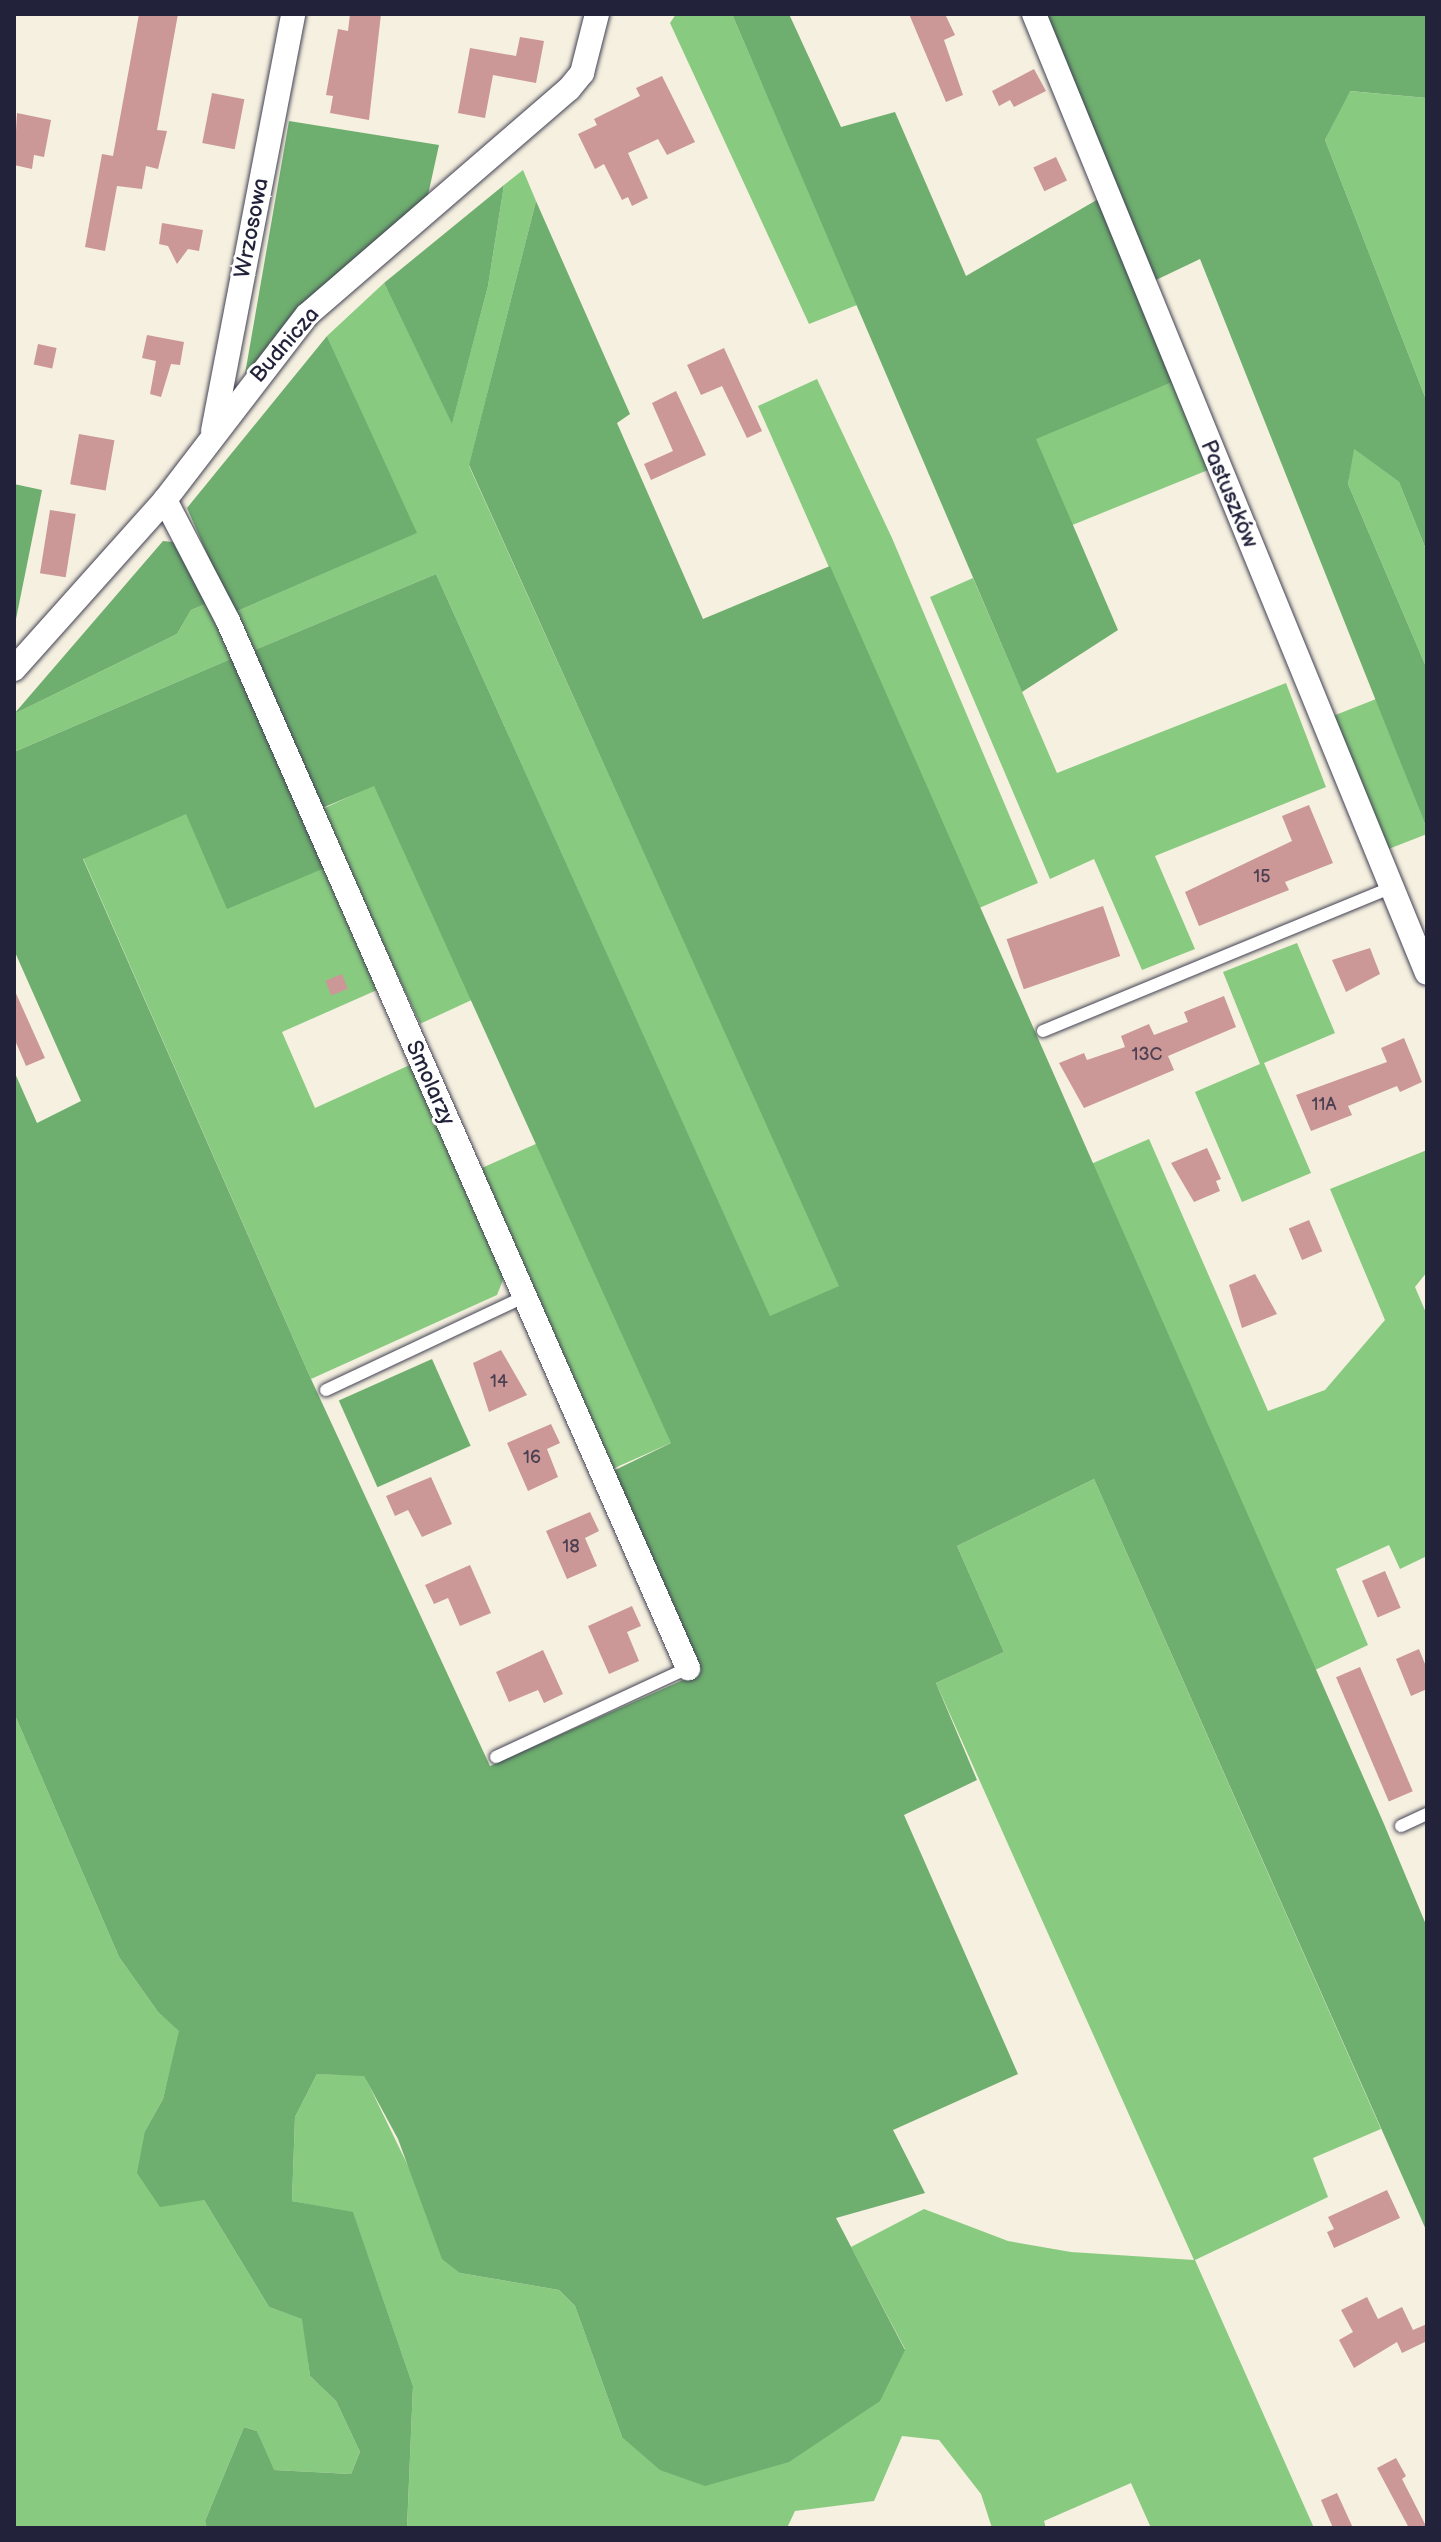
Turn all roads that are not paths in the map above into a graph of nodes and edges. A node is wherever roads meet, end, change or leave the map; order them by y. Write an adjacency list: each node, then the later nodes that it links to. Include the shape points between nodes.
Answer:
1 (293, 14): 4 (street, Wrzosowa)
2 (597, 14): 4 (street, Budnicza, via 582,73 307,315)
3 (1034, 14): 7 (street, Pastuszków)
4 (211, 442): 5 (street, Budnicza)
5 (165, 500): 6 (street, Budnicza); 10 (street, Smolarzy, via 228,621)
6 (14, 669)
7 (1393, 887): 8 (street, Pastuszków); 9 (lane)
8 (1427, 973)
9 (1043, 1031)
10 (524, 1297): 11 (lane); 12 (street, Smolarzy)
11 (326, 1390)
12 (688, 1668): 13 (lane)
13 (496, 1757)
14 (1427, 1814): 15 (lane)
15 (1401, 1826)

